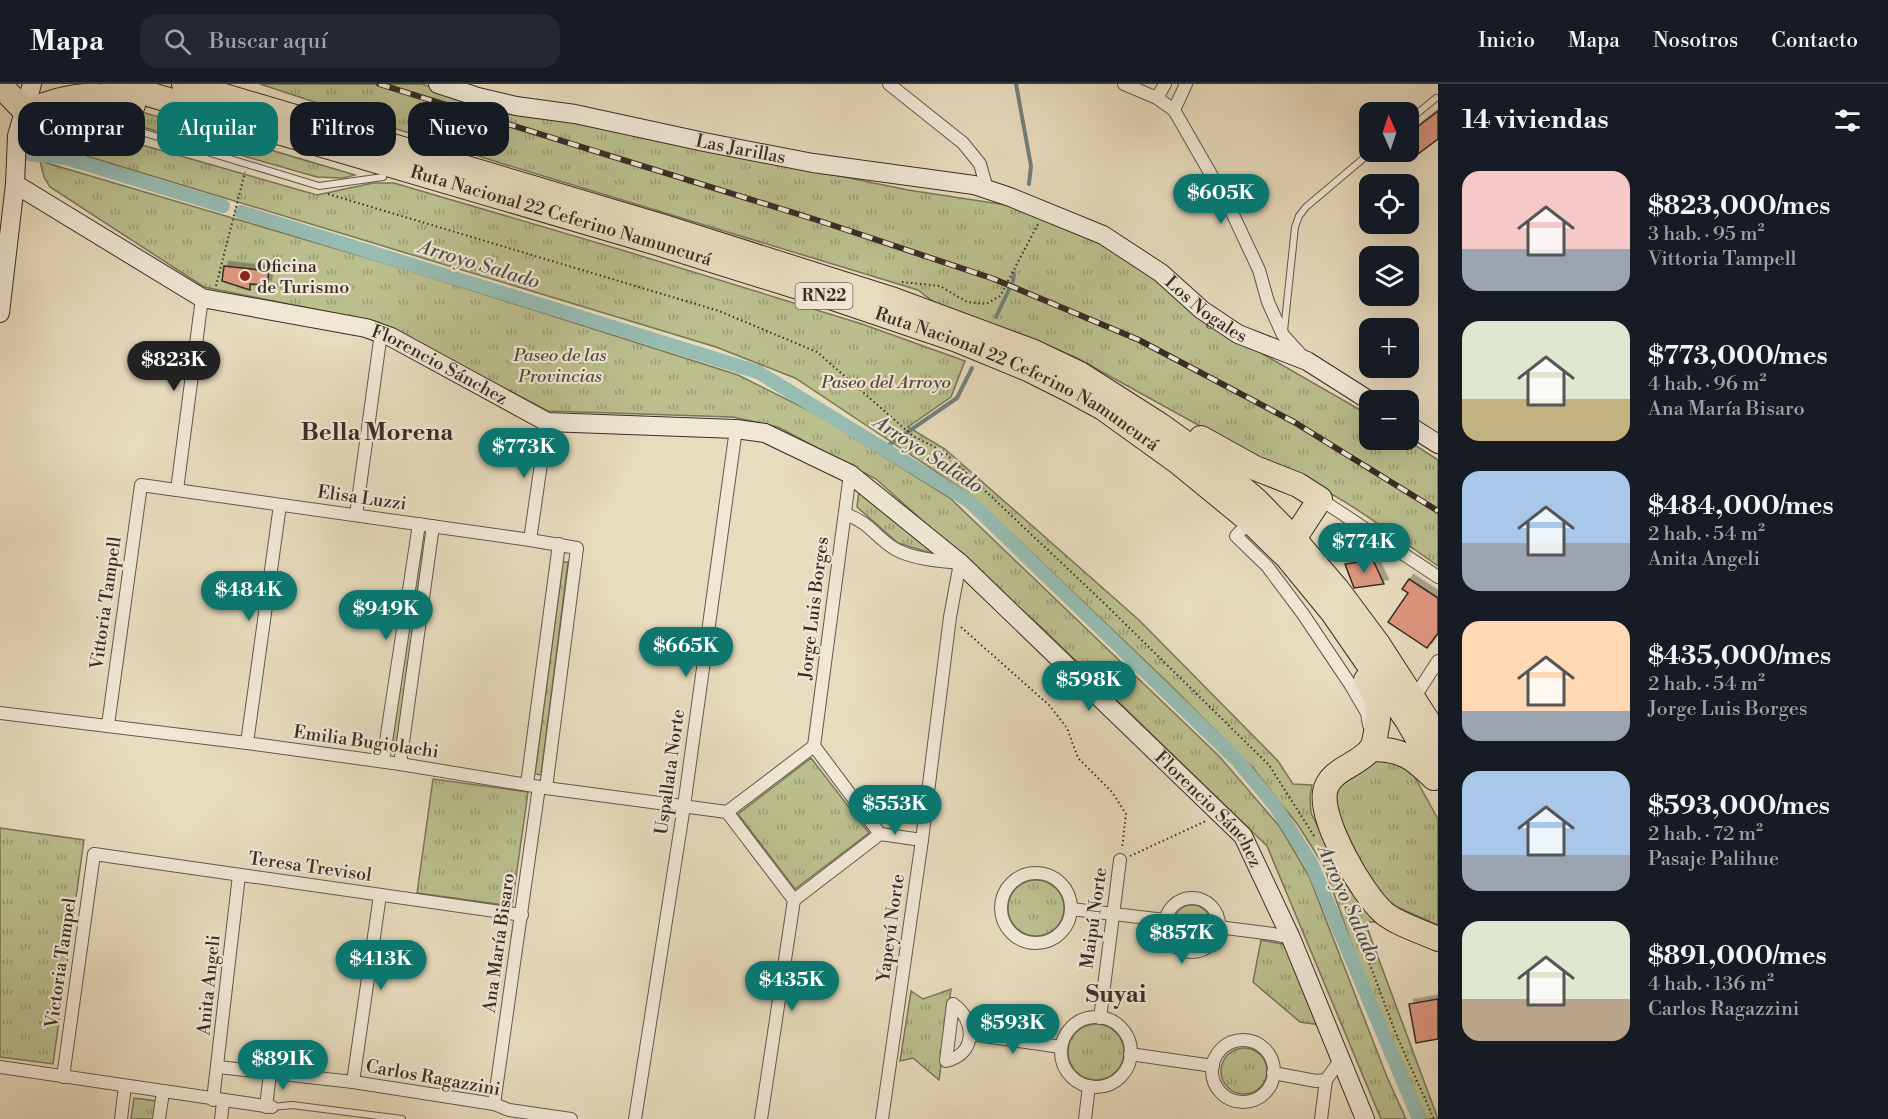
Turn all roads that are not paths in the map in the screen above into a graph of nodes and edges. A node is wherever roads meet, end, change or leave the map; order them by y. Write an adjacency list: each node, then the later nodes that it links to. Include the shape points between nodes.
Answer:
1 (0, 84): 16 (highway)
2 (32, 84): 13 (street)
3 (114, 84): 27 (highway, Ruta Nacional 22 Ceferino Namuncurá / RN22)
4 (184, 84): 34 (highway, Ruta Nacional 22 Ceferino Namuncurá / RN22, via 894,300 1034,352)
5 (438, 84): 26 (street, Las Jarillas, via 478,97 736,149)
6 (889, 84): 26 (street, via 963,143 980,164)
7 (1124, 84): 11 (street)
8 (1165, 84): 11 (street)
9 (1186, 84): 19 (street)
10 (0, 96): 17 (street)
11 (1157, 98): 19 (street)
12 (1436, 98): 20 (lane)
13 (27, 102)
14 (52, 102): 15 (highway, via 103,96)
15 (124, 102)
16 (18, 103)
17 (18, 107)
18 (145, 108): 24 (highway)
19 (1174, 110): 32 (street, via 1237,223)
20 (1419, 112)
21 (18, 133): 25 (street)
22 (145, 133): 24 (lane, via 319,186)
23 (1359, 162): 32 (lane, via 1306,207 1297,221)
24 (383, 177): 27 (highway)
25 (15, 184): 29 (street, Florencio Sánchez); 30 (street)
26 (987, 189): 28 (street, Las Jarillas)
27 (480, 192): 47 (highway, Ruta Nacional 22 Ceferino Namuncurá / RN22, via 827,296 957,340 1030,370 1103,408)
28 (1045, 210): 33 (street, Los Nogales, via 1103,235 1161,273 1202,310 1238,334)
29 (207, 299): 31 (street, Florencio Sánchez); 42 (street)
30 (0, 313)
31 (381, 333): 36 (street, Florencio Sánchez); 46 (street)
32 (1283, 335): 33 (street)
33 (1307, 361): 35 (street, Los Nogales)
34 (1080, 374): 43 (highway); 53 (highway, Ruta Nacional 22 Ceferino Namuncurá / RN22, via 1213,463 1256,500)
35 (1359, 393)
36 (547, 422): 37 (street, Florencio Sánchez); 50 (street)
37 (736, 429): 40 (street, Florencio Sánchez, via 765,433); 70 (street, Uspallata Norte)
38 (1419, 432): 39 (street)
39 (1438, 444)
40 (850, 474): 45 (street, Jorge Luis Borges); 54 (street, Florencio Sánchez)
41 (141, 485): 42 (street, Elisa Luzzi); 60 (street, Vittoria Tampell)
42 (177, 490): 44 (street, Elisa Luzzi)
43 (1320, 499): 53 (highway); 55 (street)
44 (280, 505): 46 (street, Elisa Luzzi); 62 (street)
45 (845, 514): 54 (street, via 860,519 895,550); 63 (street, Jorge Luis Borges)
46 (356, 515): 48 (street, Elisa Luzzi)
47 (1250, 521): 53 (highway, Ruta Nacional 22 Ceferino Namuncurá / RN22); 64 (street, via 1236,536 1268,566 1350,684 1367,713)
48 (418, 524): 49 (street, Elisa Luzzi); 65 (street)
49 (433, 526): 50 (street, Elisa Luzzi); 66 (street)
50 (530, 540): 51 (street, Elisa Luzzi)
51 (559, 544): 52 (street, Elisa Luzzi); 69 (street, Ana María Bisaro)
52 (577, 548): 69 (street, Ana María Bisaro)
53 (1291, 548): 57 (highway, Ruta Nacional 22 Ceferino Namuncurá / RN22, via 1337,589); 64 (highway, via 1373,690 1379,719); 67 (highway, Ruta Nacional 22 Ceferino Namuncurá / RN22, via 1407,720)
54 (960, 563): 73 (street, Yapeyú Norte); 84 (street, Florencio Sánchez, via 1243,836)
55 (1438, 577)
56 (1438, 661): 57 (street)
57 (1414, 698): 59 (street); 61 (highway, Ruta Nacional 22 Ceferino Namuncurá / RN22)
58 (0, 713): 60 (street, Emilia Bugiolachi)
59 (1438, 722)
60 (108, 725): 62 (street, Emilia Bugiolachi)
61 (1438, 737)
62 (247, 743): 65 (street, Emilia Bugiolachi)
63 (814, 746): 71 (street); 72 (street)
64 (1371, 749): 68 (highway, via 1391,749 1416,761); 85 (highway, via 1332,778 1325,792 1326,816 1374,903 1386,915)
65 (383, 761): 66 (street, Emilia Bugiolachi)
66 (400, 764): 69 (street, Emilia Bugiolachi)
67 (1438, 774)
68 (1438, 783)
69 (537, 786): 70 (street, Emilia Bugiolachi); 81 (street, Ana María Bisaro)
70 (684, 806): 71 (street, Emilia Bugiolachi); 110 (street, Uspallata Norte)
71 (727, 812): 78 (street)
72 (880, 834): 73 (street); 78 (street)
73 (922, 840): 112 (street, Yapeyú Norte)
74 (94, 854): 76 (street, Teresa Trevisol); 96 (street, Victoria Tampel)
75 (1120, 860): 80 (street, Maipú Norte)
76 (239, 875): 77 (street, Teresa Trevisol); 93 (street, Anita Angeli)
77 (380, 895): 81 (street, Teresa Trevisol); 98 (street)
78 (794, 900): 111 (street)
79 (1071, 909): 79 (street, via 1062,885 1043,873 1031,873 1011,883 1004,893 1001,915 1012,934 1031,943 1060,933); 80 (street)
80 (1112, 914): 82 (street); 86 (street, Maipú Norte)
81 (522, 915): 103 (street, Ana María Bisaro)
82 (1165, 920): 83 (street, via 1172,905 1198,898 1213,908); 83 (street, via 1168,938 1181,950 1190,952 1213,942)
83 (1218, 927): 84 (street)
84 (1291, 938): 90 (street, Florencio Sánchez)
85 (1438, 939)
86 (1100, 1018): 88 (street, via 1079,1021 1070,1028); 89 (street, via 1122,1029)
87 (970, 1034): 88 (street)
88 (1061, 1047): 100 (street, via 1065,1070 1073,1079)
89 (1130, 1054): 91 (street); 100 (street, via 1124,1073 1116,1081)
90 (1341, 1059): 97 (street); 115 (street, Florencio Sánchez)
91 (1213, 1066): 95 (street, via 1227,1045 1247,1041 1265,1049); 95 (street, via 1219,1090 1236,1101 1246,1102 1264,1094)
92 (0, 1067): 96 (street)
93 (218, 1067): 94 (street, Carlos Ragazzini); 102 (street, Anita Angeli)
94 (270, 1072): 98 (street, Carlos Ragazzini); 104 (street)
95 (1273, 1073): 97 (street)
96 (63, 1077): 99 (street)
97 (1326, 1080): 114 (street)
98 (352, 1082): 103 (street, Carlos Ragazzini)
99 (125, 1086): 101 (street); 105 (street)
100 (1089, 1086): 113 (street)
101 (163, 1092): 102 (street); 106 (street)
102 (218, 1101): 104 (street); 107 (street, Anita Angeli)
103 (495, 1104): 109 (street, Carlos Ragazzini, via 509,1110)
104 (269, 1107): 108 (lane, via 292,1105)
105 (121, 1119)
106 (159, 1119)
107 (220, 1119)
108 (402, 1119)
109 (571, 1119)
110 (635, 1119)
111 (761, 1119)
112 (882, 1119)
113 (1084, 1119)
114 (1321, 1119)
115 (1365, 1119)

